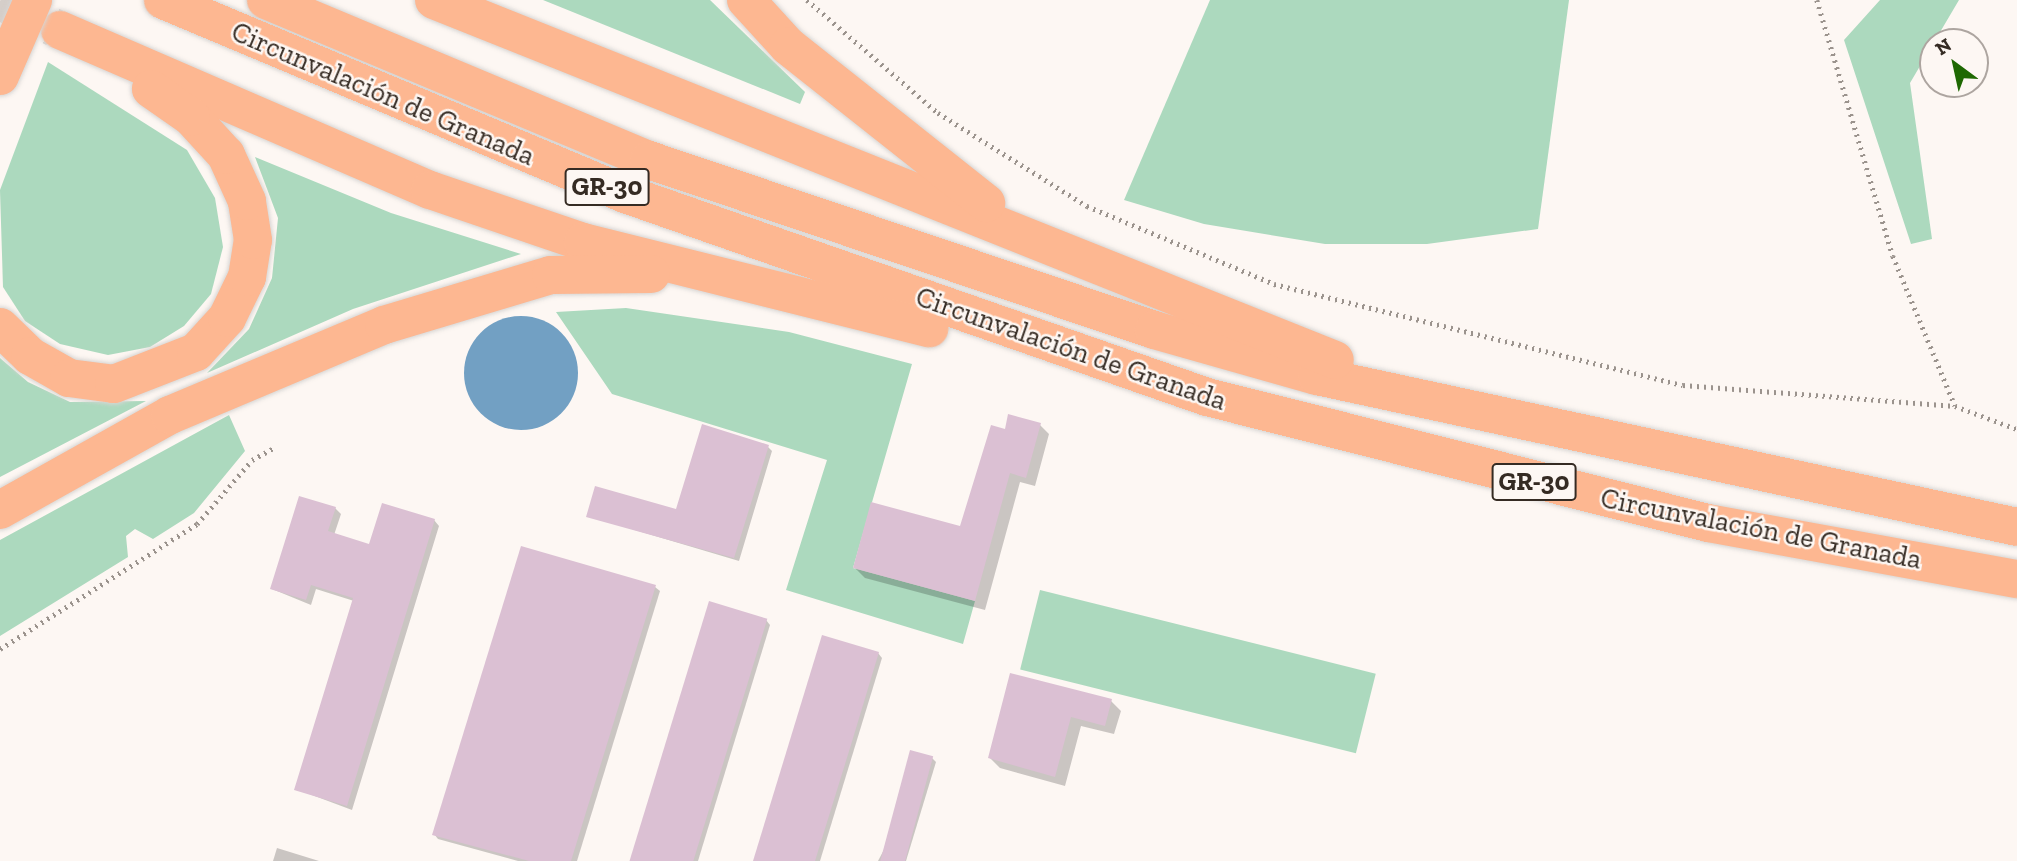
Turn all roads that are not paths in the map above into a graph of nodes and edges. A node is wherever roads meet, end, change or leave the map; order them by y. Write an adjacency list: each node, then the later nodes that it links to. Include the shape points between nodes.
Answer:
1 (33, 0): 8 (highway, bridge)
2 (163, 0): 12 (highway, Circunvalación de Granada / GR-30, via 625,194)
3 (266, 0): 13 (highway, Circunvalación de Granada / GR-30, via 649,160 1063,301)
4 (434, 0): 9 (highway)
5 (747, 0): 9 (highway, via 788,46 877,121)
6 (60, 30): 7 (highway)
7 (107, 51): 10 (highway, via 429,190 583,242); 11 (highway, via 191,117 226,155 247,201 253,240 247,277 228,318 196,352 114,384 69,378 30,356)
8 (0, 76)
9 (1021, 230): 13 (highway, via 1231,320 1329,354)
10 (731, 279): 12 (highway, via 1001,349); 14 (highway, via 551,275 469,296 183,410)
11 (0, 327)
12 (1061, 347): 16 (highway, Circunvalación de Granada / GR-30, via 1207,397 1451,463 1708,523)
13 (1373, 389): 15 (highway, Circunvalación de Granada / GR-30)
14 (0, 510)
15 (2017, 527)
16 (2017, 579)

